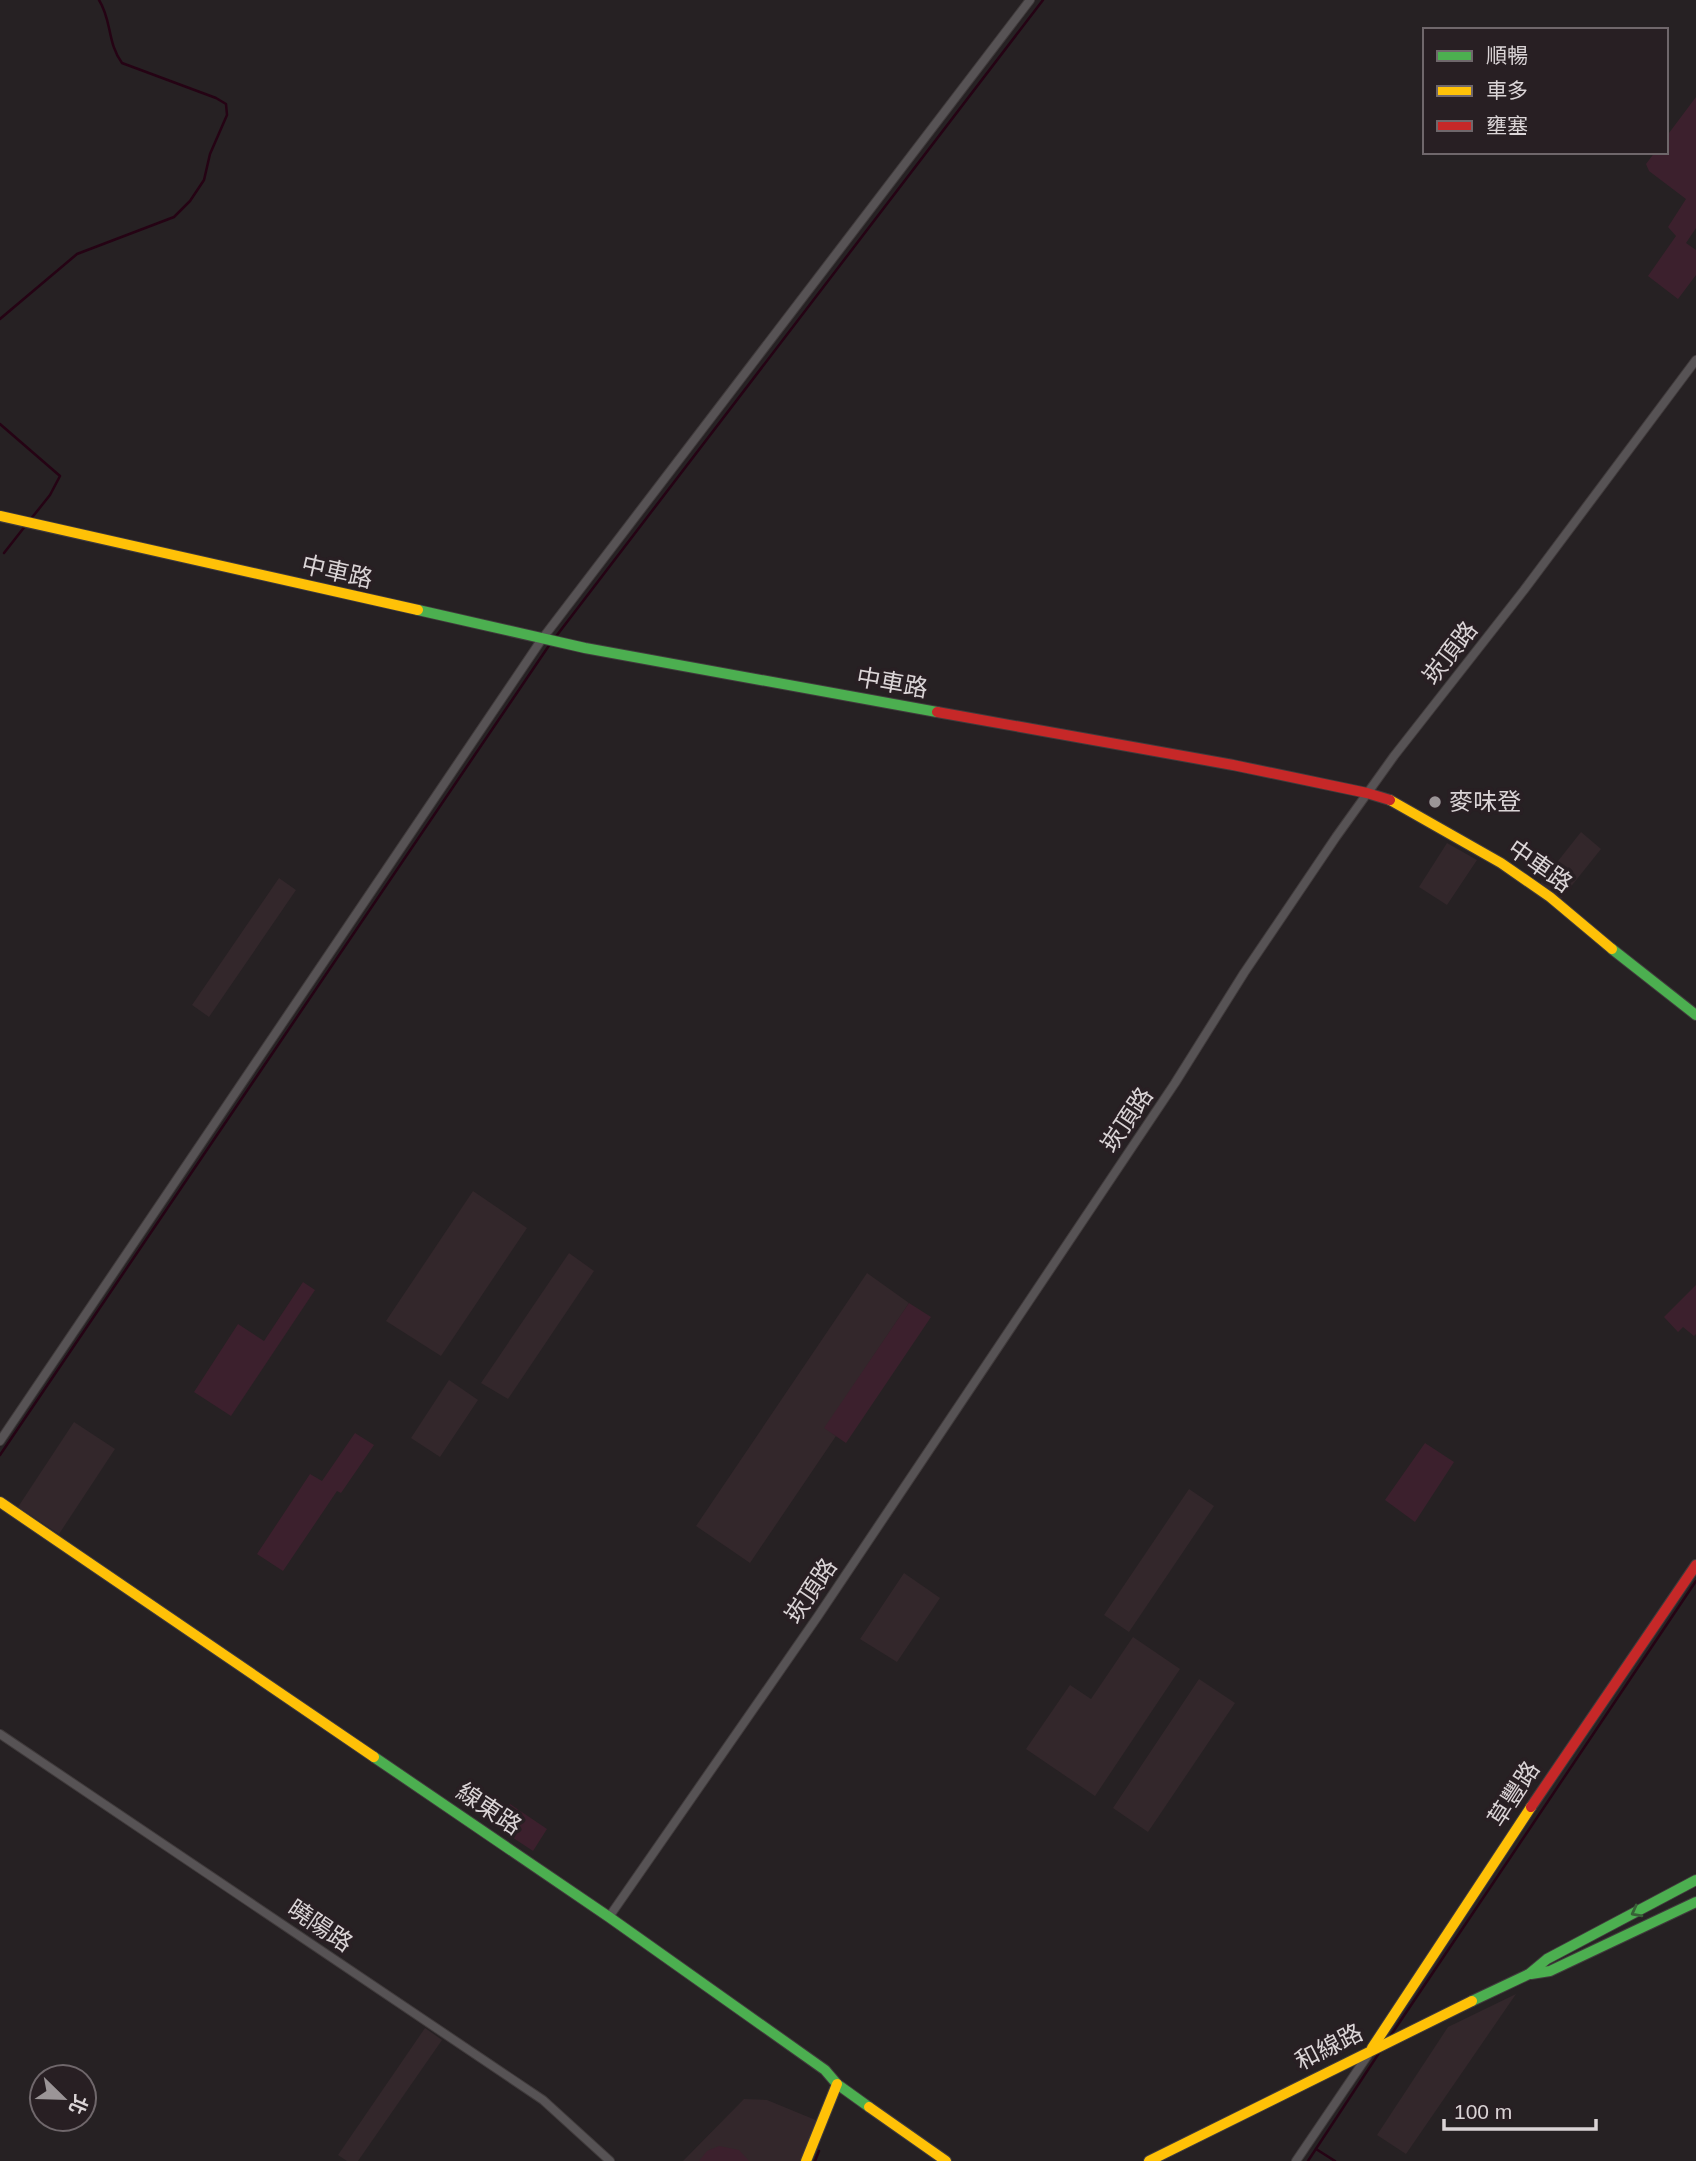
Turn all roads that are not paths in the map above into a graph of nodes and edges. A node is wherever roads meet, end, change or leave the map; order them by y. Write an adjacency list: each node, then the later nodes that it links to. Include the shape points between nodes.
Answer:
1 (1030, 0): 4 (street)
2 (1696, 360): 5 (street, 崁頂路)
3 (0, 516): 4 (street, 中車路)
4 (542, 639): 5 (street, 中車路); 7 (street)
5 (1367, 793): 6 (street, 中車路, via 1395,802 1501,863); 13 (street, 崁頂路, via 826,1604)
6 (1696, 1015)
7 (0, 1441)
8 (0, 1502): 13 (street, 線東路)
9 (1696, 1565): 15 (street, 草豐路)
10 (0, 1734): 17 (street, 曉陽路, via 543,2099)
11 (1696, 1880): 14 (street, 和線路, one-way to 14, via 1547,1959)
12 (1696, 1902): 14 (street, 和線路, via 1550,1971)
13 (609, 1917): 16 (street, 線東路, via 825,2070)
14 (1529, 1974): 15 (street, 和線路)
15 (1371, 2049): 20 (street, 和線路); 21 (street)
16 (836, 2084): 18 (street); 19 (street, 線東路)
17 (610, 2161)
18 (806, 2161)
19 (946, 2161)
20 (1149, 2161)
21 (1296, 2161)

